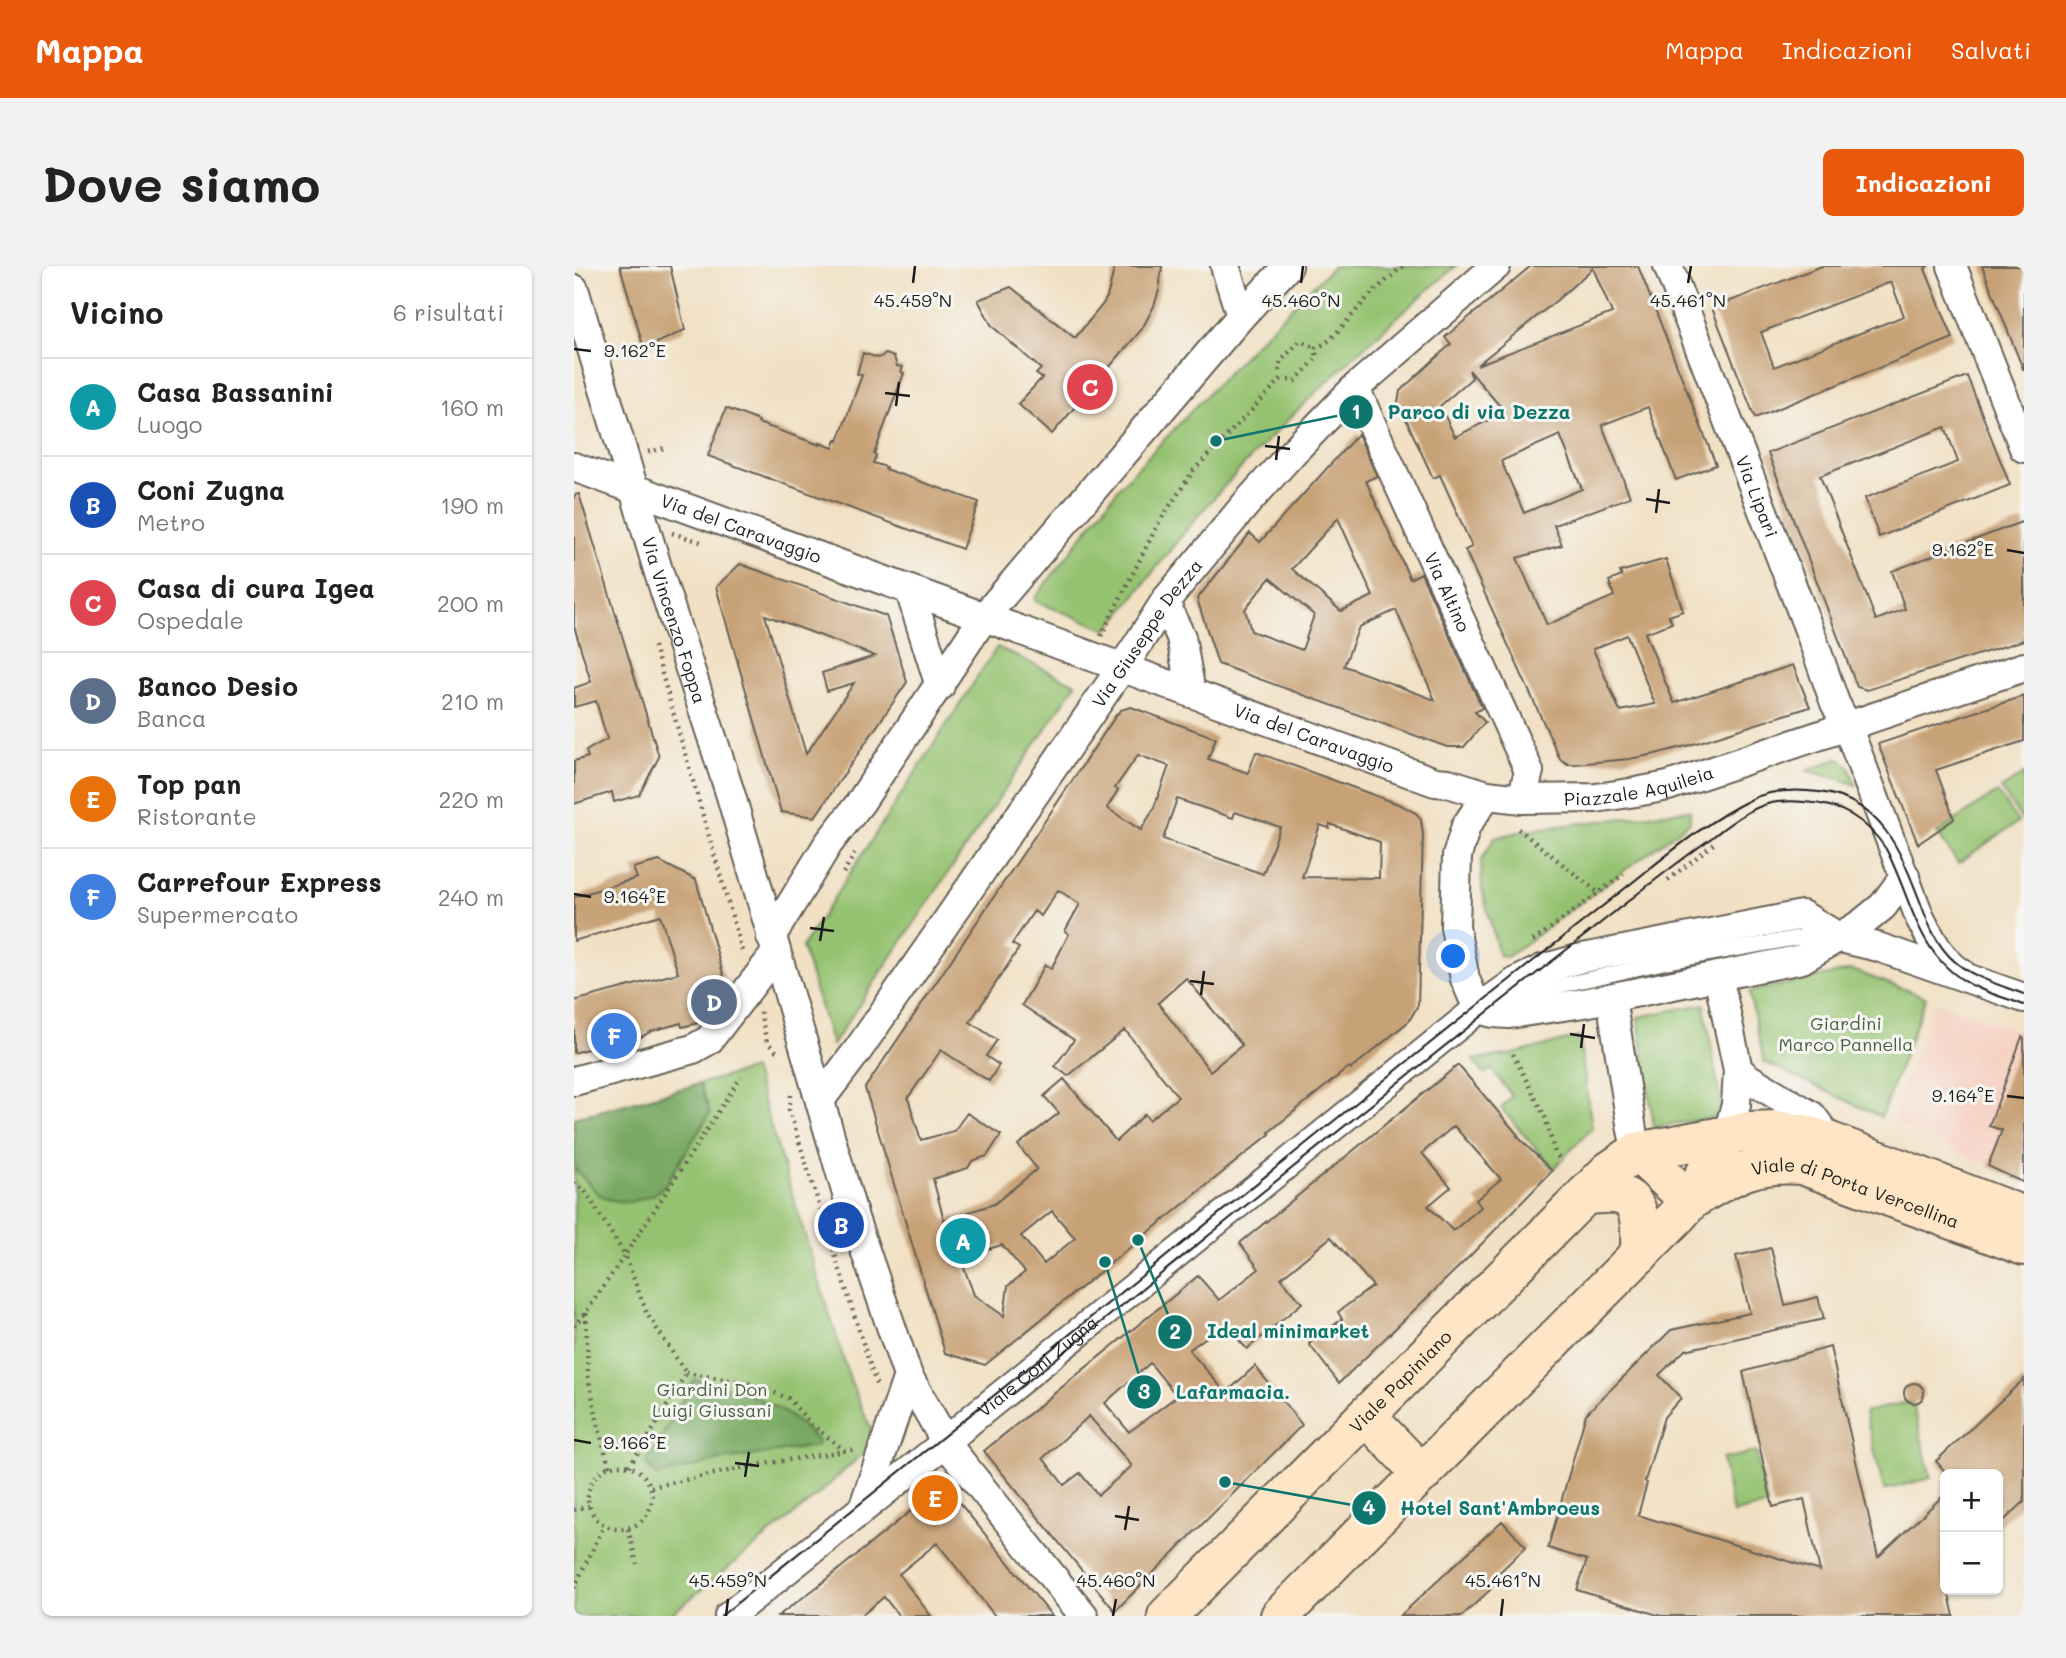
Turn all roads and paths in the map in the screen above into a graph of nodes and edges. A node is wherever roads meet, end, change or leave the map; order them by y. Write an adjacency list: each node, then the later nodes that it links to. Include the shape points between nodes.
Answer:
1 (1225, 266): 8 (street)
2 (1288, 266): 8 (street)
3 (1403, 266): 9 (path, via 1331,339)
4 (1496, 266): 11 (street, Via Giuseppe Dezza)
5 (1668, 266): 26 (street, Via Lipari)
6 (1952, 266): 13 (street)
7 (574, 289): 16 (street, Via Vincenzo Foppa)
8 (1241, 316): 19 (street)
9 (1315, 348): 10 (path, via 1300,341 1280,362); 20 (path, via 1317,358 1296,381 1286,378 1193,471 1158,524)
10 (1279, 371)
11 (1355, 388): 18 (street, Via Giuseppe Dezza, via 1246,504); 29 (street, Via Altino, via 1529,771)
12 (665, 447): 14 (path)
13 (2024, 448)
14 (647, 452)
15 (574, 467): 16 (street, Via del Caravaggio)
16 (634, 488): 17 (street, Via del Caravaggio); 39 (street, Via Vincenzo Foppa)
17 (910, 591): 19 (street, Via del Caravaggio); 24 (street)
18 (1166, 600): 22 (street, Via Giuseppe Dezza); 25 (street, via 1181,637)
19 (984, 617): 22 (street, Via del Caravaggio); 24 (street)
20 (1101, 637)
21 (651, 638): 40 (path)
22 (1121, 666): 25 (street, Via del Caravaggio); 50 (street, Via Giuseppe Dezza)
23 (2024, 667): 26 (street, Piazzale Aquileia)
24 (940, 686): 39 (street, via 828,844)
25 (1191, 693): 27 (street, Via del Caravaggio)
26 (1847, 726): 29 (street, Piazzale Aquileia, via 1668,786 1596,798); 34 (street)
27 (1435, 782): 28 (street, Via del Caravaggio); 30 (street, via 1458,807)
28 (1487, 795): 29 (street, Piazzale Aquileia); 30 (street)
29 (1522, 799)
30 (1466, 826): 45 (street, via 1457,856 1455,927 1465,979)
31 (1518, 828): 36 (path)
32 (1717, 841): 35 (path)
33 (1624, 874): 36 (path)
34 (1905, 876): 37 (street, via 1884,905); 41 (street, via 1920,918)
35 (1668, 880)
36 (1599, 893): 38 (path)
37 (1840, 938): 41 (street); 42 (street, via 1802,959); 45 (street, via 1802,915 1542,969)
38 (1533, 941)
39 (773, 945): 40 (street); 50 (street, Via Vincenzo Foppa)
40 (749, 972): 49 (street, via 709,1040 692,1049)
41 (1953, 973): 44 (street)
42 (1718, 976): 43 (street); 47 (street)
43 (1611, 998): 45 (street, via 1508,1014); 53 (street)
44 (2024, 998)
45 (1478, 1009): 67 (street, Viale Coni Zugna)
46 (1513, 1054): 54 (path)
47 (1738, 1070): 51 (street, via 1736,1105); 52 (street, via 1812,1116)
48 (741, 1077): 61 (path)
49 (574, 1081)
50 (820, 1100): 65 (street, Via Vincenzo Foppa)
51 (1727, 1136): 52 (main road, Viale di Porta Vercellina, via 1776,1130); 53 (main road, Viale di Porta Vercellina); 57 (main road)
52 (1831, 1142): 58 (main road, Viale di Porta Vercellina)
53 (1637, 1152): 56 (main road, Viale Papiniano); 57 (main road)
54 (1562, 1162)
55 (574, 1183): 61 (path, via 584,1191)
56 (1585, 1195): 60 (main road, via 1616,1194 1629,1199 1640,1217); 66 (main road, Viale Papiniano)
57 (1690, 1201): 59 (main road, Viale di Porta Vercellina, via 1744,1170 1802,1165); 60 (main road)
58 (2024, 1216)
59 (2024, 1247)
60 (1640, 1254): 70 (main road)
61 (625, 1255): 62 (path); 64 (path, via 647,1314)
62 (586, 1312): 63 (path); 69 (path, via 588,1376)
63 (574, 1326)
64 (686, 1373): 68 (path); 71 (path, via 748,1383 788,1398 811,1424 846,1451)
65 (908, 1376): 67 (street, Via Vincenzo Foppa); 73 (street)
66 (1366, 1416): 70 (main road); 81 (main road, Viale Papiniano)
67 (946, 1442): 73 (street, Viale Coni Zugna); 80 (street, Via Vincenzo Foppa)
68 (629, 1466): 69 (path); 71 (path, via 646,1478)
69 (610, 1467): 72 (path, via 594,1478)
70 (1422, 1474): 82 (main road)
71 (651, 1488): 76 (path, via 648,1513)
72 (589, 1506): 74 (path); 75 (path)
73 (864, 1506): 79 (street, Viale Coni Zugna)
74 (574, 1510)
75 (604, 1526): 76 (path); 78 (path)
76 (628, 1529): 77 (path)
77 (637, 1563)
78 (574, 1588)
79 (729, 1616)
80 (1084, 1616)
81 (1167, 1616)
82 (1280, 1616)

